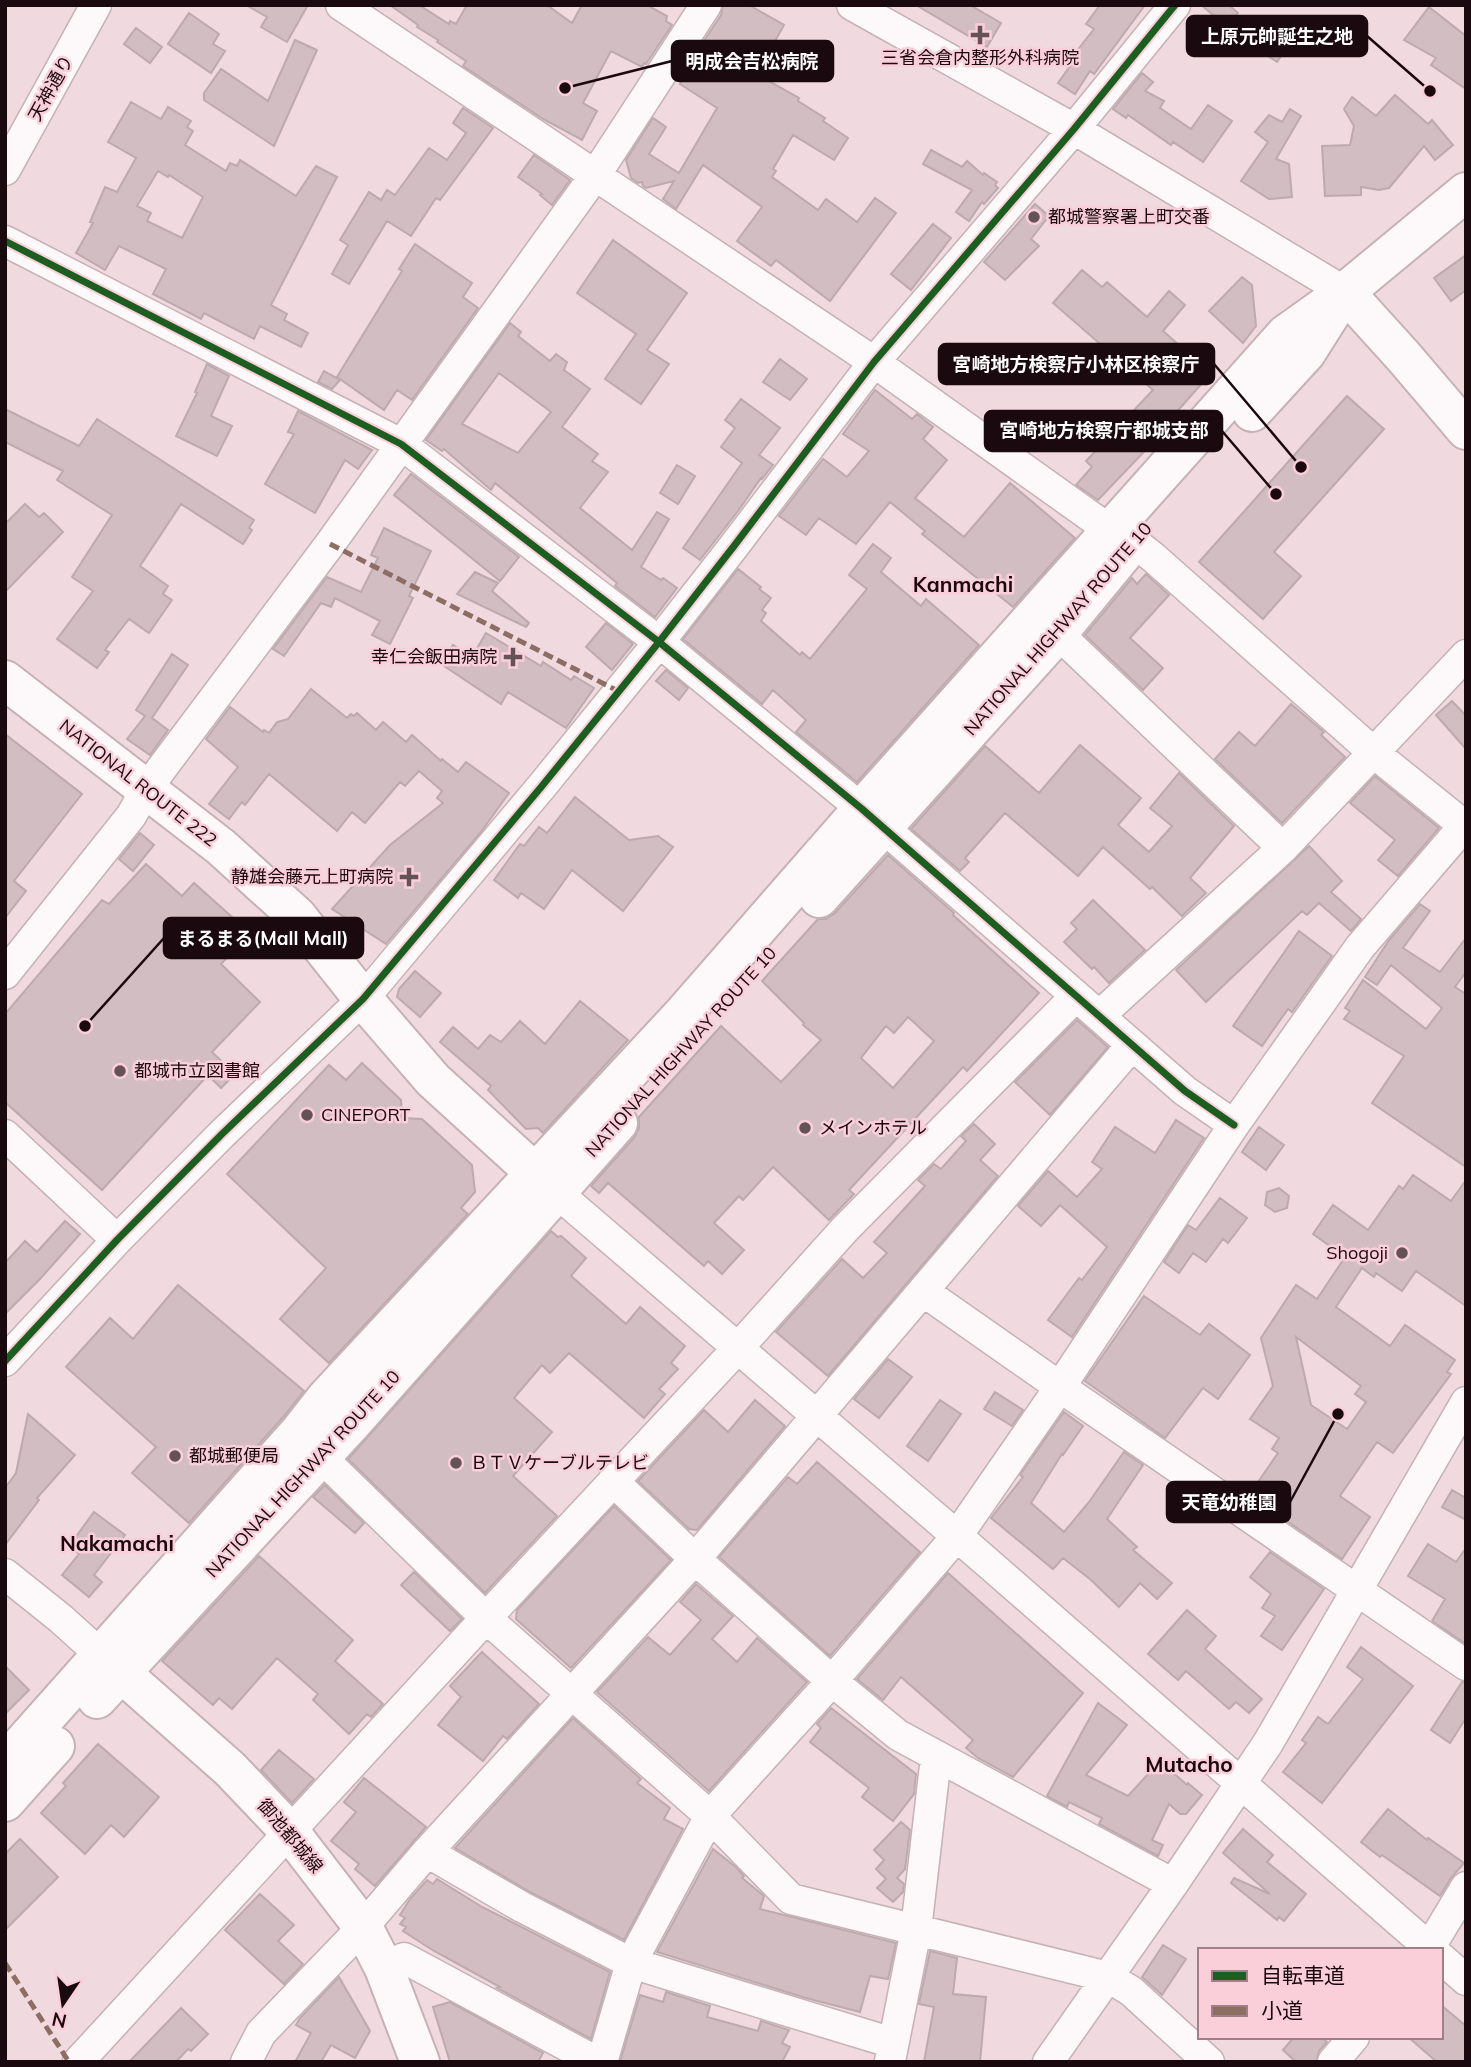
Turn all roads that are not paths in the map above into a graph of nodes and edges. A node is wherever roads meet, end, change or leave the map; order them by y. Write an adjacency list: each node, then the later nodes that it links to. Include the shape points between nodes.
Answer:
1 (96, 5): 7 (street, 天神通り)
2 (341, 5): 8 (street)
3 (706, 5): 8 (street)
4 (852, 5): 6 (street)
5 (1175, 5): 6 (street)
6 (1074, 129): 11 (street); 12 (street)
7 (5, 170)
8 (596, 174): 12 (street); 14 (street)
9 (1466, 192): 11 (main road, NATIONAL HIGHWAY ROUTE 10)
10 (5, 241): 14 (street)
11 (1345, 292): 13 (main road); 15 (main road, NATIONAL HIGHWAY ROUTE 10, via 1306,353)
12 (874, 362): 15 (street); 17 (street)
13 (1466, 430)
14 (401, 444): 17 (street); 21 (street)
15 (1123, 536): 16 (main road, NATIONAL HIGHWAY ROUTE 10); 20 (street, via 1154,558); 22 (main road, NATIONAL HIGHWAY ROUTE 10)
16 (1059, 632): 22 (main road, NATIONAL HIGHWAY ROUTE 10); 24 (street)
17 (659, 642): 22 (street); 27 (street)
18 (1466, 655): 20 (street)
19 (5, 680): 21 (main road, NATIONAL ROUTE 222)
20 (1374, 753): 23 (street); 24 (street)
21 (146, 790): 25 (street, via 131,816); 27 (main road, NATIONAL ROUTE 222, via 221,847 297,916)
22 (872, 817): 26 (street); 32 (main road, NATIONAL HIGHWAY ROUTE 10)
23 (1465, 826): 30 (street, via 1360,947)
24 (1283, 848): 28 (street)
25 (5, 974)
26 (1076, 996): 28 (street); 35 (street, via 845,1229)
27 (363, 999): 32 (main road, NATIONAL ROUTE 222, via 433,1080); 33 (street)
28 (1099, 1016): 29 (street)
29 (1132, 1045): 30 (street); 34 (street)
30 (1234, 1125): 37 (street)
31 (5, 1135): 33 (street)
32 (546, 1183): 35 (street); 40 (main road, NATIONAL HIGHWAY ROUTE 10); 47 (main road, NATIONAL HIGHWAY ROUTE 10, via 326,1398)
33 (117, 1240): 36 (street)
34 (923, 1291): 37 (street); 39 (street)
35 (738, 1348): 39 (street); 41 (street)
36 (5, 1361)
37 (1060, 1387): 42 (street); 45 (street)
38 (1466, 1402): 45 (street)
39 (817, 1416): 42 (street); 43 (street)
40 (321, 1457): 46 (street); 47 (main road, NATIONAL HIGHWAY ROUTE 10)
41 (613, 1481): 43 (street); 46 (street)
42 (957, 1536): 49 (street); 53 (street)
43 (695, 1559): 49 (street); 50 (street)
44 (5, 1574): 47 (street)
45 (1355, 1590): 48 (street); 53 (street)
46 (485, 1618): 50 (street); 56 (street)
47 (110, 1664): 52 (main road, NATIONAL HIGHWAY ROUTE 10); 54 (main road, NATIONAL HIGHWAY ROUTE 10); 56 (main road, 御池都城線, via 230,1769)
48 (1466, 1665)
49 (832, 1681): 51 (street, via 898,1735); 55 (street)
50 (573, 1694): 55 (street); 57 (street)
51 (936, 1757): 58 (street); 61 (street)
52 (5, 1763)
53 (1241, 1782): 58 (street); 62 (street)
54 (5, 1802)
55 (710, 1816): 61 (street, via 792,1899); 65 (street)
56 (290, 1832): 60 (main road, 御池都城線); 71 (street)
57 (426, 1852): 60 (street); 65 (street)
58 (1174, 1884): 67 (street)
59 (1466, 1887): 63 (street)
60 (363, 1927): 66 (main road, 御池都城線); 72 (street, via 261,2033)
61 (916, 1930): 67 (street); 70 (street)
62 (1430, 1948)
63 (1435, 1948)
64 (1443, 1960): 68 (street)
65 (631, 1963): 70 (street); 75 (street)
66 (384, 1968): 73 (main road, 御池都城線); 74 (street, via 404,1958)
67 (1108, 1977): 76 (street); 77 (street, via 1131,1991)
68 (1466, 1980)
69 (1352, 2039): 78 (street)
70 (892, 2052)
71 (78, 2062)
72 (246, 2062)
73 (420, 2062)
74 (597, 2062)
75 (602, 2062)
76 (1048, 2062)
77 (1209, 2062)
78 (1333, 2062)

